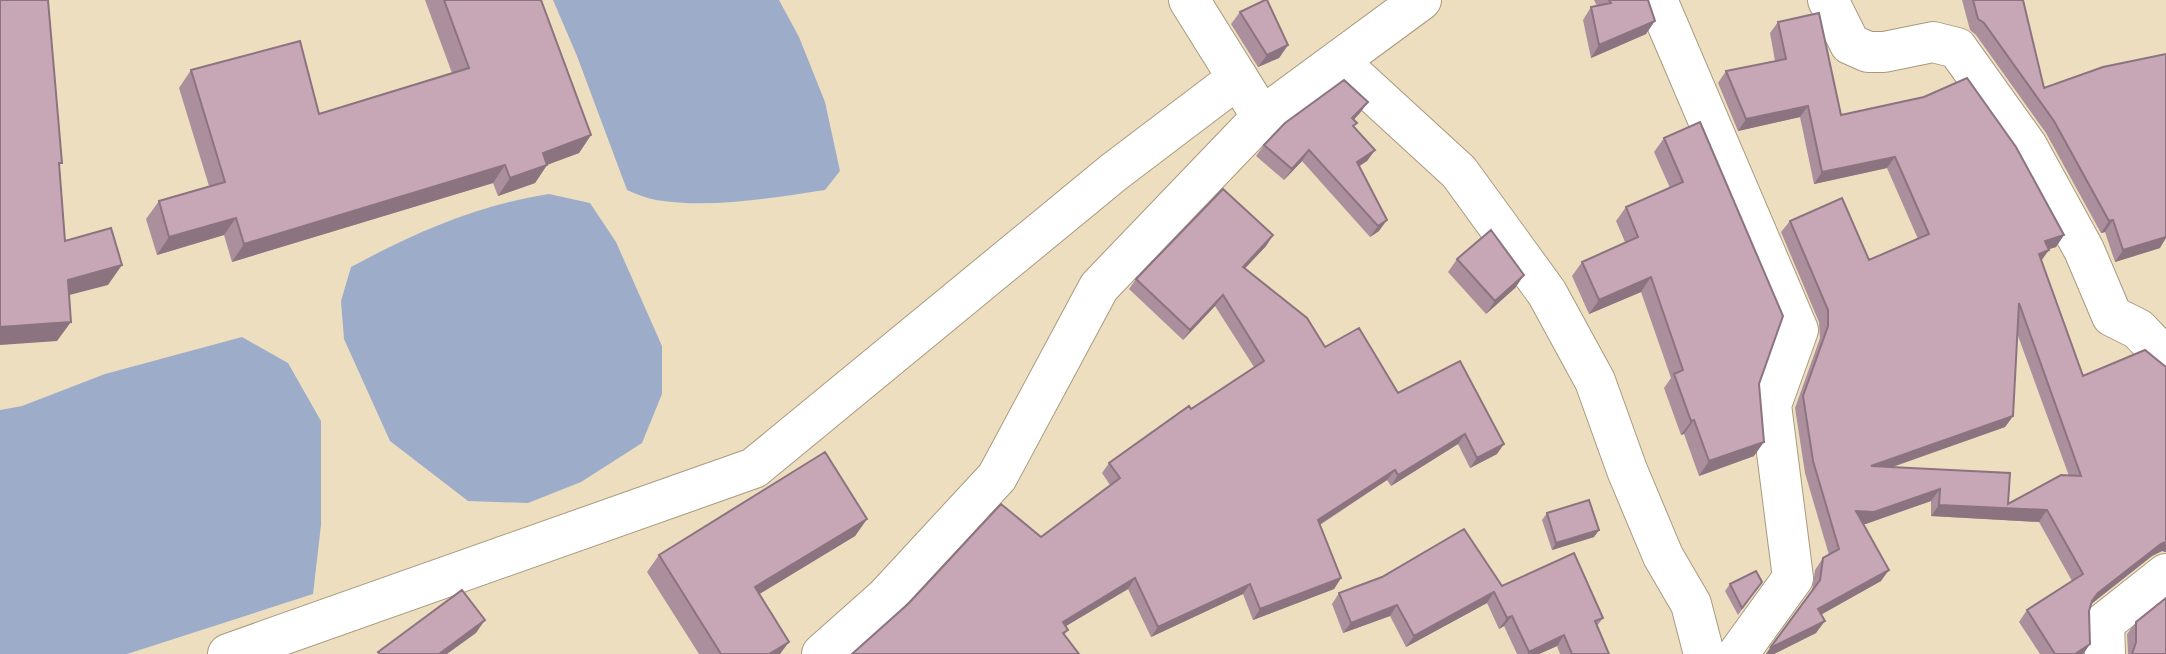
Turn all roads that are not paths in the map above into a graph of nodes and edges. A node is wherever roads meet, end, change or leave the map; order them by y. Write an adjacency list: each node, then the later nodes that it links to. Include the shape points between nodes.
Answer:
1 (1189, 0): 6 (street)
2 (1421, 0): 5 (street)
3 (1657, 0): 13 (street, via 1798,330 1771,405 1793,578)
4 (1828, 0): 8 (street, via 1850,44 1868,52 1933,42 1957,48 2027,146 2084,250 2112,316 2138,329)
5 (1338, 61): 7 (street); 12 (street, via 1459,172 1547,293 1595,381 1663,556 1691,604)
6 (1238, 78): 7 (street); 10 (street, via 1114,172 754,468)
7 (1262, 117): 11 (street, via 1099,287 997,477 885,598)
8 (2166, 358)
9 (2166, 574): 14 (street, via 2104,623)
10 (228, 654)
11 (822, 654)
12 (1704, 654)
13 (1738, 654)
14 (2105, 654)

